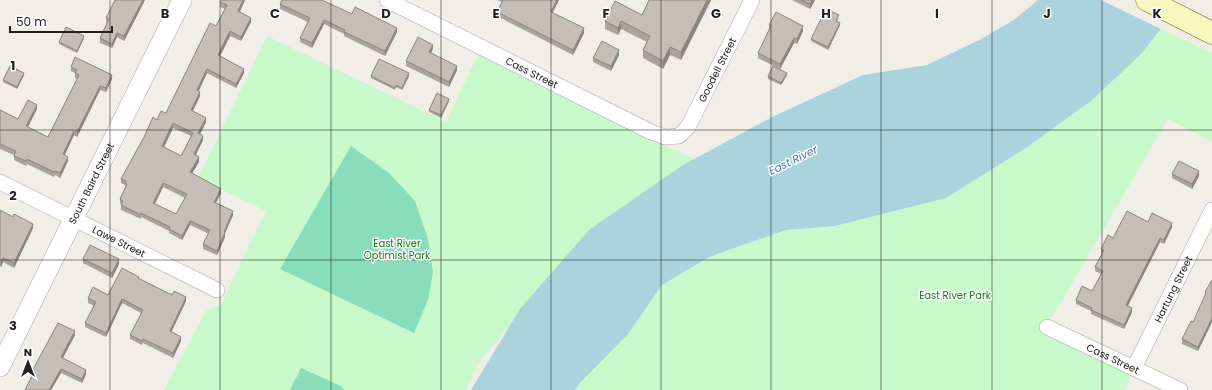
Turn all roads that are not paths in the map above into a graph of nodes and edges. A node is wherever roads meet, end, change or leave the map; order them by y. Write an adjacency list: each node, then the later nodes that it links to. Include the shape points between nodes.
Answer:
1 (182, 0): 9 (street, South Baird Street)
2 (387, 0): 6 (street, Cass Street, via 651,132 665,137)
3 (752, 0): 6 (street, Goodell Street, via 688,127)
4 (1147, 0): 5 (main road)
5 (1212, 32)
6 (679, 136)
7 (0, 182): 9 (street, Lawe Street)
8 (1211, 216): 13 (street, Hartung Street)
9 (73, 219): 10 (street, Lawe Street); 12 (street, South Baird Street)
10 (217, 290)
11 (1047, 327): 13 (street, Cass Street)
12 (0, 367)
13 (1134, 368): 14 (street, Cass Street)
14 (1180, 390)

